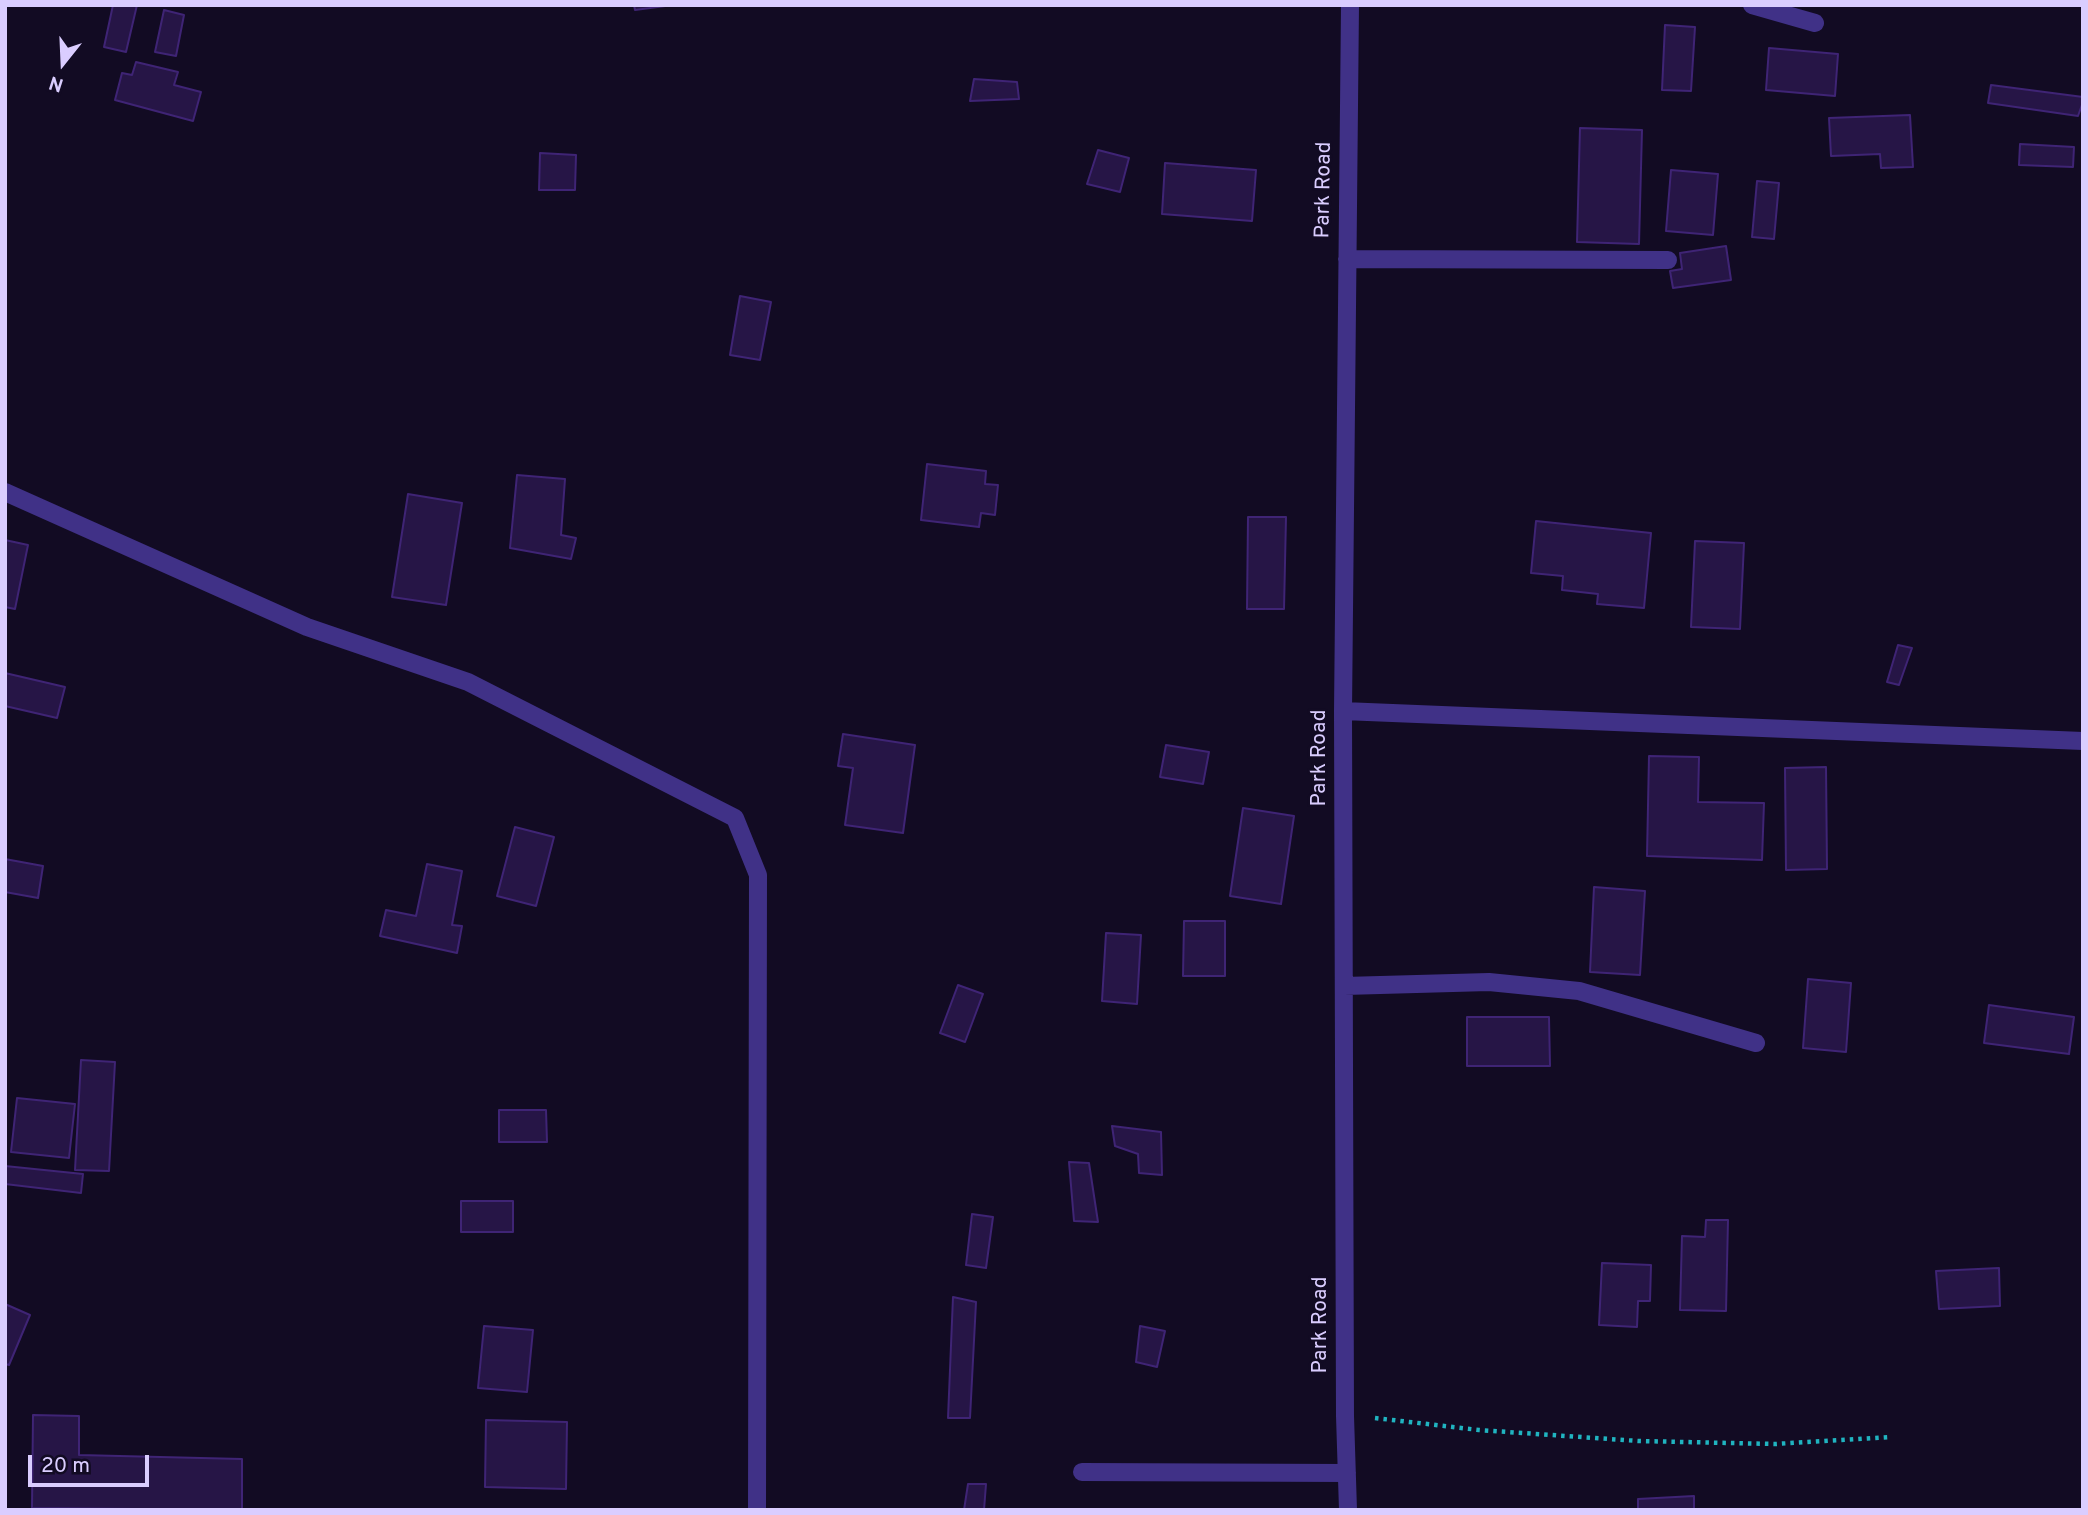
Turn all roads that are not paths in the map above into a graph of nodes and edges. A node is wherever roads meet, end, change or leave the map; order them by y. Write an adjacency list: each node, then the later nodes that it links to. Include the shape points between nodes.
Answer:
1 (1350, 5): 4 (street, Park Road)
2 (1752, 5): 3 (street)
3 (1815, 23)
4 (1347, 259): 5 (street); 7 (street, Park Road)
5 (1668, 260)
6 (5, 492): 13 (street, via 307,627 468,682 736,818 758,875)
7 (1343, 711): 8 (street); 9 (street, Park Road)
8 (2083, 741)
9 (1344, 986): 10 (street, via 1489,982 1579,992); 12 (street, Park Road)
10 (1756, 1042)
11 (1082, 1472): 12 (street)
12 (1347, 1473): 14 (street, Park Road)
13 (757, 1510)
14 (1348, 1510)

